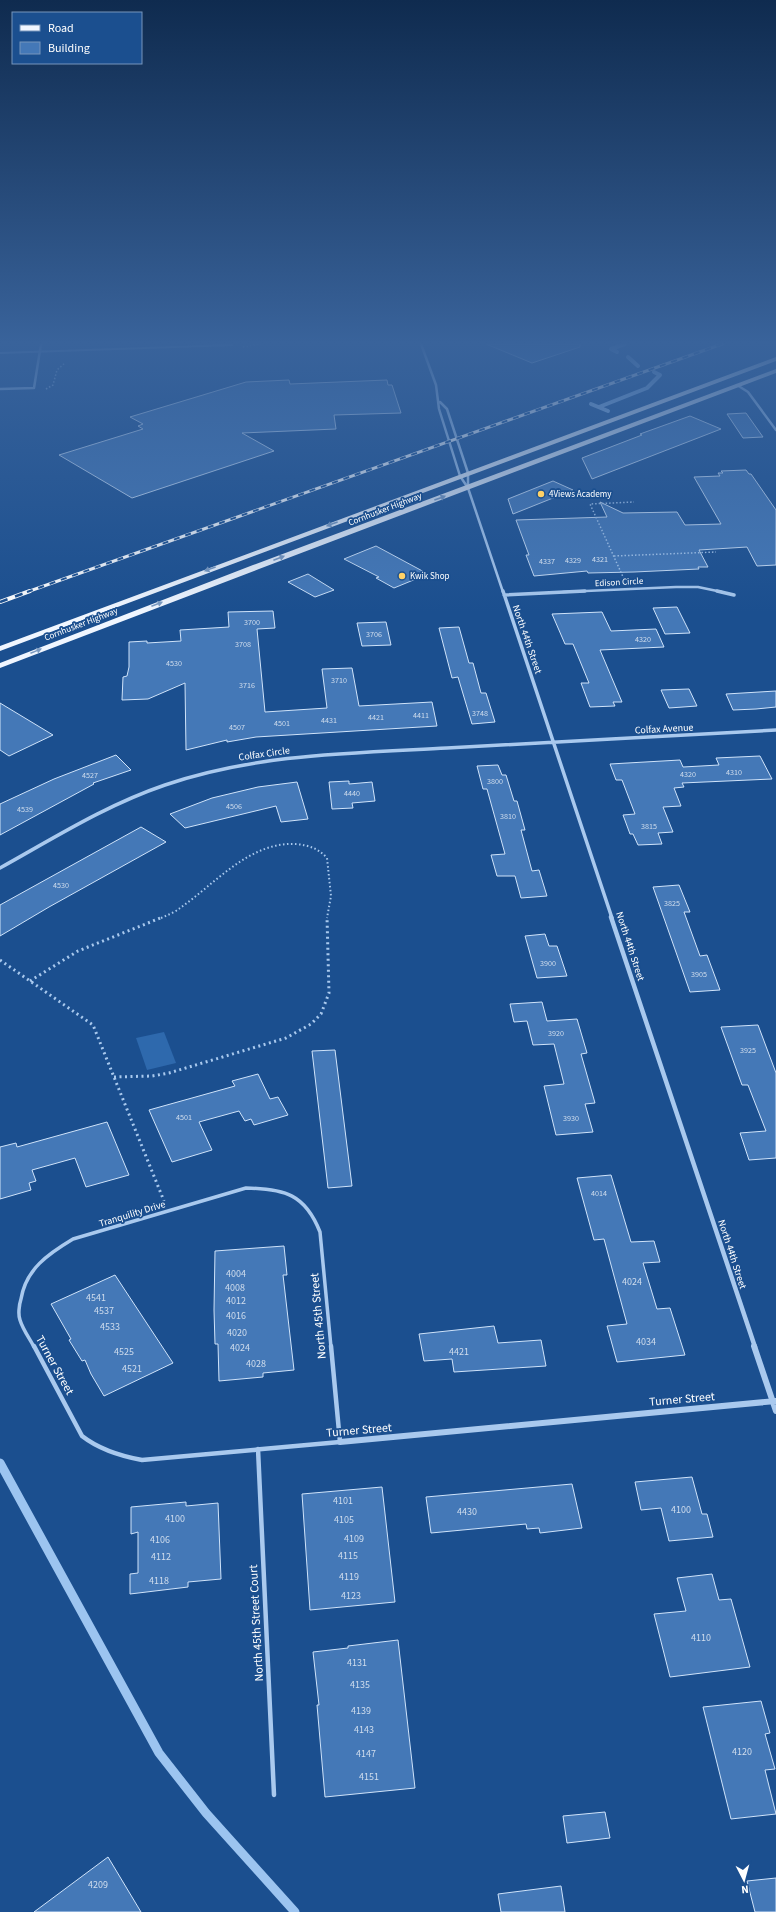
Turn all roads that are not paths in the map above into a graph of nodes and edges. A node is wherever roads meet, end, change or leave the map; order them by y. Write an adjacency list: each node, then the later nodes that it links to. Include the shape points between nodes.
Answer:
1 (447, 433): 6 (street, North 44th Street)
2 (455, 433): 5 (street, North 44th Street)
3 (576, 433): 5 (main road, Cornhusker Highway)
4 (611, 433): 7 (main road, Cornhusker Highway)
5 (468, 473): 6 (main road, Cornhusker Highway); 7 (street, North 44th Street)
6 (460, 476): 7 (street, North 44th Street); 10 (main road, Cornhusker Highway, one-way to 10)
7 (468, 488): 8 (street, North 44th Street); 11 (main road, Cornhusker Highway, one-way to 7)
8 (504, 595): 9 (street, Edison Circle, via 676,586 698,587); 13 (street, North 44th Street)
9 (734, 595)
10 (0, 649)
11 (0, 666)
12 (776, 730): 13 (street, Colfax Avenue)
13 (553, 742): 14 (street, Colfax Circle, via 311,755 218,769 163,785 116,804); 17 (street, North 44th Street)
14 (0, 868)
15 (295, 1197): 16 (lane, Tranquility Drive, via 268,1188 246,1188 73,1239 52,1251 27,1278 20,1297); 19 (lane, North 45th Street, via 304,1203 314,1216 320,1232)
16 (19, 1319): 20 (lane, Turner Street, via 82,1436 93,1446 117,1456 142,1460)
17 (774, 1401): 18 (street, North 44th Street); 19 (street, Turner Street)
18 (776, 1411)
19 (340, 1442): 20 (lane, Turner Street)
20 (258, 1449): 21 (lane, North 45th Street Court)
21 (274, 1795)

